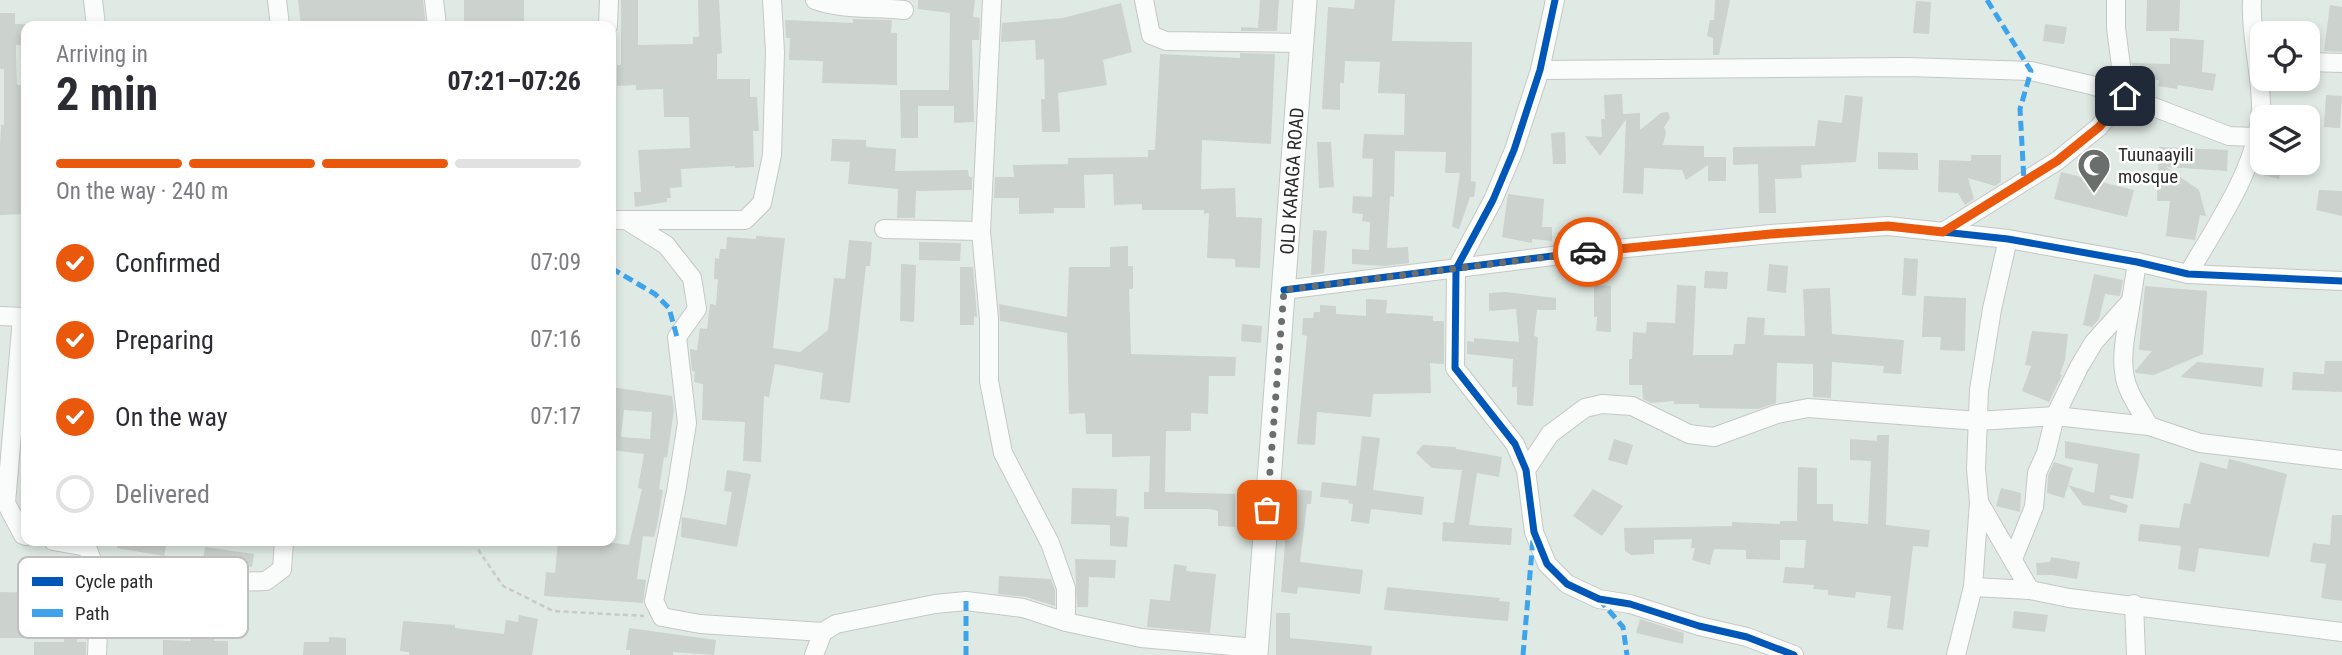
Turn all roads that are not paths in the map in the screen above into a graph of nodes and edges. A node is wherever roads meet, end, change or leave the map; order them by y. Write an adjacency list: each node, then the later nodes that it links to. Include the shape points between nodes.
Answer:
1 (93, 0): 14 (street)
2 (276, 0): 15 (street)
3 (434, 0): 16 (street)
4 (609, 0): 17 (street)
5 (772, 0): 26 (street, via 772,155 762,203 745,220)
6 (815, 0): 13 (street, via 833,6)
7 (992, 0): 28 (street)
8 (1144, 0): 19 (street, via 1151,35 1166,41)
9 (1305, 0): 19 (street, OLD KARAGA ROAD)
10 (1555, 0): 22 (street)
11 (2116, 0): 23 (street)
12 (2252, 0): 18 (street)
13 (904, 10)
14 (95, 21)
15 (279, 21)
16 (436, 21)
17 (608, 21)
18 (2255, 21)
19 (1302, 43): 35 (street, OLD KARAGA ROAD)
20 (2320, 62): 21 (street)
21 (2342, 63)
22 (1540, 70): 23 (street, via 1908,67 2031,71); 32 (street, via 1493,200)
23 (2125, 96): 24 (street, via 2229,136); 29 (street, via 2099,127 2057,161)
24 (2250, 137)
25 (2250, 153): 33 (street, via 2241,183)
26 (619, 220): 54 (street, via 666,245 692,278 697,309 677,337 687,423 654,601 662,617)
27 (884, 229): 28 (street)
28 (981, 232): 53 (street, via 989,381 1003,453 1054,554 1066,588)
29 (1943, 232): 30 (street); 32 (street, via 1888,226 1771,234)
30 (2008, 239): 31 (street); 41 (street, via 1983,363)
31 (2137, 262): 33 (street); 36 (street)
32 (1456, 269): 35 (street); 44 (street, via 1455,368 1515,444)
33 (2188, 274): 34 (street)
34 (2342, 281)
35 (1284, 290): 57 (street, OLD KARAGA ROAD)
36 (2131, 301): 40 (street, via 2094,342); 42 (street, via 2124,374)
37 (0, 316): 38 (street)
38 (21, 318)
39 (21, 349): 46 (street, via 6,503)
40 (2055, 416): 41 (street); 42 (street); 48 (street, via 2037,473 2034,507)
41 (1978, 421): 44 (street, via 1808,408 1714,437 1689,434 1632,406 1602,404 1585,408 1550,434); 45 (street)
42 (2149, 426): 43 (street, via 2200,443)
43 (2342, 460)
44 (1526, 470): 59 (street, via 1534,532 1547,564 1567,584 1599,599 1747,637)
45 (1979, 502): 48 (street); 50 (street)
46 (21, 531)
47 (284, 546): 49 (street, via 282,569 266,581)
48 (2013, 559): 51 (street)
49 (248, 582)
50 (1973, 587): 51 (street); 60 (street)
51 (2029, 590): 52 (street)
52 (2134, 604): 55 (street); 61 (street)
53 (1066, 622): 54 (street, via 1023,608 966,601 836,624); 56 (street)
54 (822, 632): 58 (street)
55 (2342, 632)
56 (1140, 646): 57 (street)
57 (1256, 651)
58 (814, 655)
59 (1794, 655)
60 (1956, 655)
61 (2136, 655)

